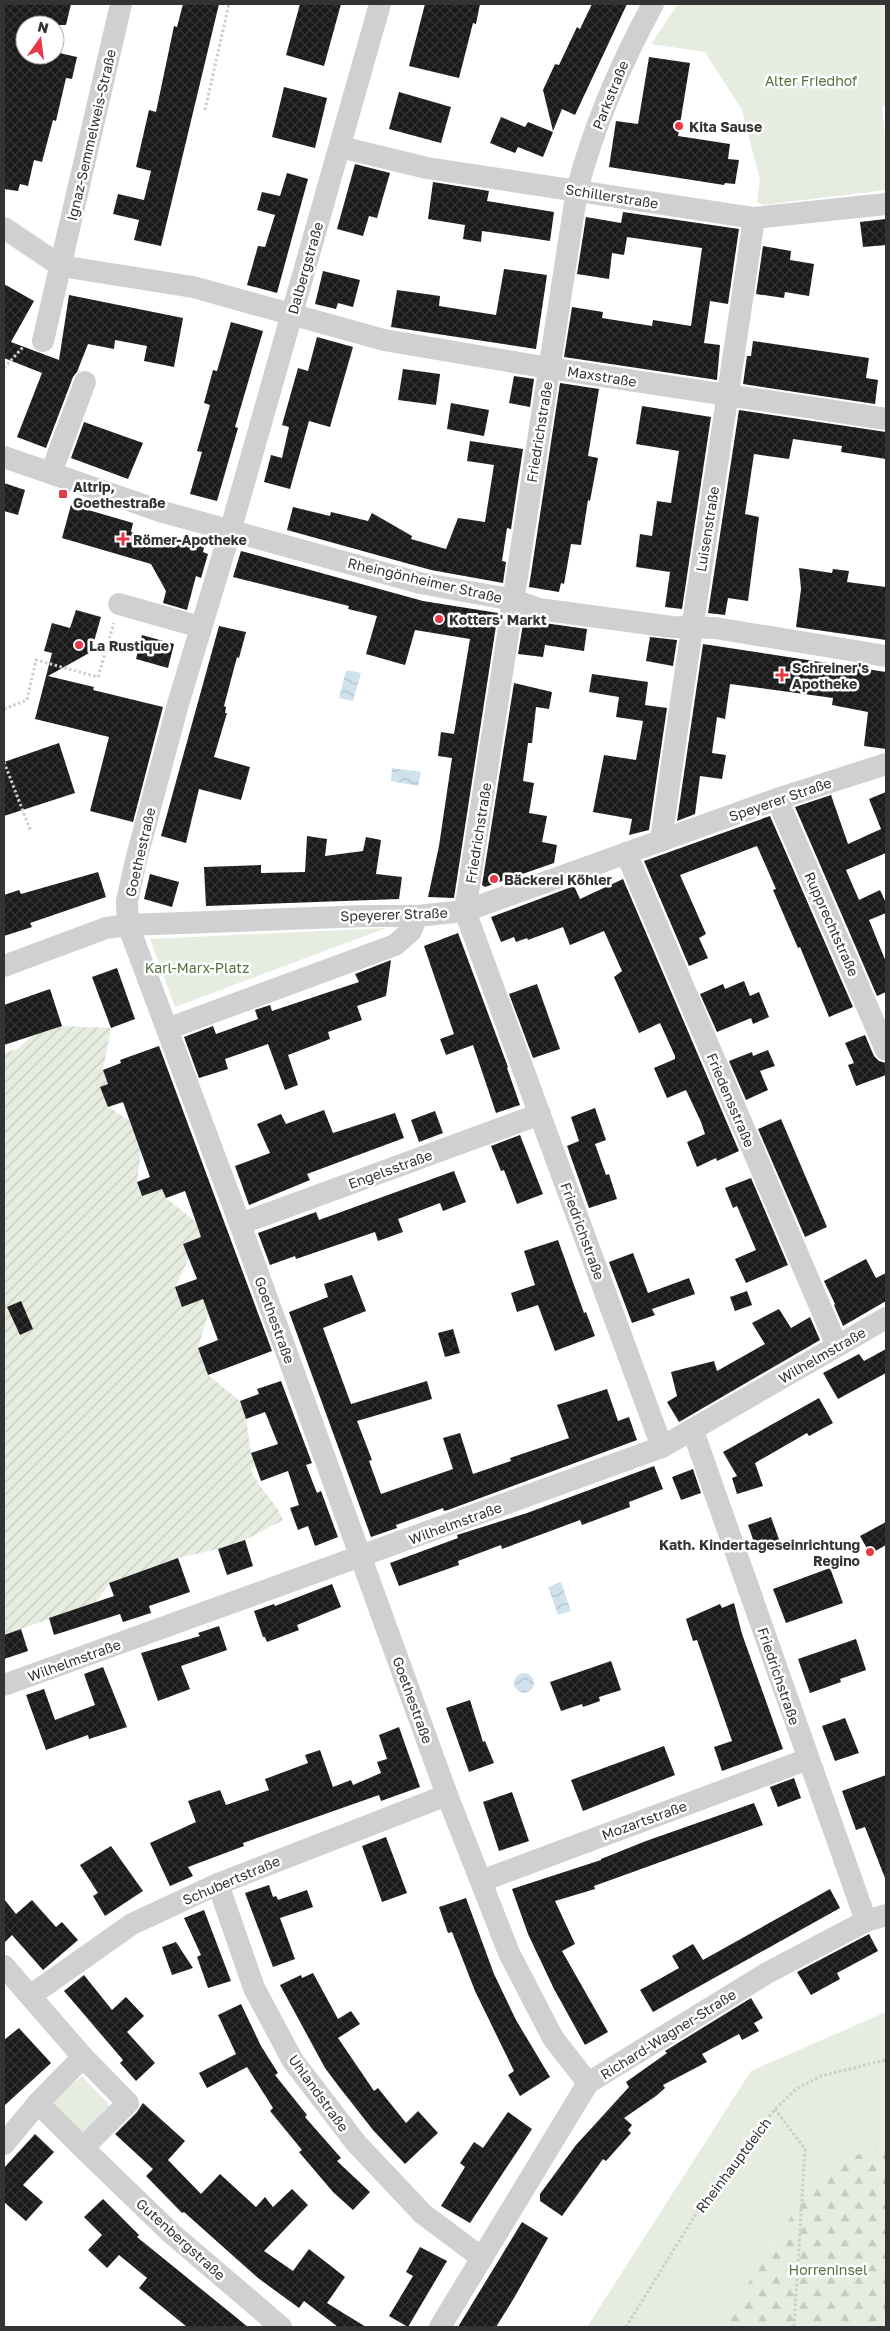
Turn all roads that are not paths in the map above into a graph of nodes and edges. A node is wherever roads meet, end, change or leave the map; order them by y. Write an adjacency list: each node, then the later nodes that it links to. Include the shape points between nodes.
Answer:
1 (121, 4): 9 (street, Ignaz-Semmelweis-Straße)
2 (380, 4): 4 (street, Dalbergstraße)
3 (653, 4): 5 (street, Parkstraße, via 623,60 586,157)
4 (340, 147): 5 (street, Schillerstraße, via 427,168); 10 (street, Dalbergstraße)
5 (577, 190): 7 (street, Schillerstraße); 12 (street, Friedrichstraße)
6 (886, 204): 7 (street, Schillerstraße)
7 (754, 218): 14 (street, Luisenstraße)
8 (4, 228): 9 (street)
9 (61, 266): 10 (street, Maxstraße, via 194,287); 11 (street, Ignaz-Semmelweis-Straße)
10 (292, 314): 12 (street, Maxstraße, via 384,340); 18 (street, Dalbergstraße)
11 (43, 341)
12 (549, 368): 14 (street, Maxstraße); 19 (street, Friedrichstraße)
13 (85, 382): 17 (street)
14 (729, 395): 15 (street, Maxstraße); 22 (street, Luisenstraße)
15 (886, 420)
16 (4, 457): 17 (street, Rheingönheimer Straße)
17 (51, 473): 18 (street, Rheingönheimer Straße)
18 (230, 532): 19 (street, Rheingönheimer Straße, via 420,582); 21 (street, Goethestraße)
19 (514, 600): 22 (street, Rheingönheimer Straße, via 539,609); 28 (street, Friedrichstraße)
20 (119, 604): 21 (street)
21 (200, 627): 30 (street, Goethestraße, via 136,860 127,901)
22 (691, 628): 23 (street, Rheingönheimer Straße, via 715,628); 26 (street, Luisenstraße)
23 (886, 656)
24 (886, 764): 25 (street, Speyerer Straße)
25 (777, 799): 26 (street, Speyerer Straße); 33 (street, Rupprechtstraße)
26 (661, 841): 27 (street, Speyerer Straße)
27 (626, 853): 28 (street, Speyerer Straße); 37 (street, Friedensstraße)
28 (465, 911): 29 (street, Speyerer Straße); 34 (street, Friedrichstraße)
29 (417, 916): 30 (street, Speyerer Straße); 32 (street, via 412,931 395,945)
30 (128, 925): 31 (street, Speyerer Straße, via 106,928); 32 (street, Goethestraße)
31 (4, 966)
32 (167, 1029): 35 (street, Goethestraße)
33 (886, 1050)
34 (540, 1114): 35 (street, Engelsstraße); 39 (street, Friedrichstraße)
35 (240, 1224): 40 (street, Goethestraße)
36 (886, 1318): 37 (street, Wilhelmstraße)
37 (837, 1346): 38 (street, Wilhelmstraße)
38 (693, 1431): 39 (street, Wilhelmstraße); 42 (street, Friedrichstraße)
39 (662, 1447): 40 (street, Wilhelmstraße)
40 (361, 1557): 41 (street, Wilhelmstraße); 43 (street, Goethestraße)
41 (4, 1685)
42 (808, 1759): 44 (street, Mozartstraße); 46 (street, Friedrichstraße)
43 (448, 1795): 44 (street, Goethestraße); 45 (street, Schubertstraße)
44 (481, 1881): 50 (street, Goethestraße, via 509,1953 553,2038)
45 (218, 1884): 48 (street, Schubertstraße, via 132,1924); 54 (street, Uhlandstraße, via 254,1988 293,2061 356,2143 422,2214)
46 (876, 1918): 50 (street, Richard-Wagner-Straße, via 767,1973)
47 (4, 1966): 48 (street)
48 (30, 1996): 49 (street)
49 (84, 2057): 51 (street); 53 (street, via 128,2103)
50 (588, 2083): 54 (street, Richard-Wagner-Straße)
51 (38, 2103): 52 (street); 53 (street, Gutenbergstraße)
52 (4, 2144)
53 (83, 2148): 55 (street, Gutenbergstraße, via 171,2233)
54 (482, 2258): 56 (street, Richard-Wagner-Straße)
55 (281, 2327)
56 (440, 2327)

